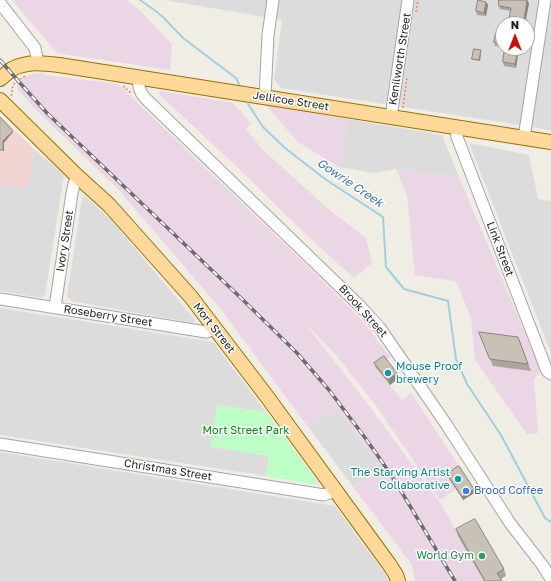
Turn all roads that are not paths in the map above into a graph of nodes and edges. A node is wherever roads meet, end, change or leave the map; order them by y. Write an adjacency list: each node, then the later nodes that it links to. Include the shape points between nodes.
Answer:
1 (273, 0): 9 (street)
2 (408, 0): 11 (street, Kenilworth Street)
3 (544, 0): 13 (street)
4 (0, 3): 5 (street, via 35,48)
5 (35, 63): 6 (main road, Jellicoe Street); 7 (main road, Jellicoe Street, via 12,69); 8 (main road, via 16,74)
6 (139, 77): 9 (main road, Jellicoe Street); 22 (street, Brook Street, via 139,89 145,98 380,328 510,523)
7 (0, 79)
8 (0, 89)
9 (260, 96): 11 (main road, Jellicoe Street)
10 (0, 100): 15 (main road, Mort Street)
11 (391, 117): 12 (main road, Jellicoe Street)
12 (456, 127): 13 (main road, Jellicoe Street); 19 (street, Link Street, via 457,138)
13 (524, 138): 14 (main road, Jellicoe Street)
14 (551, 142)
15 (77, 176): 17 (street, Ivory Street, via 72,193); 18 (main road, Mort Street, via 109,205)
16 (0, 299): 17 (street, Roseberry Street)
17 (55, 307): 18 (street, Roseberry Street, via 206,332)
18 (215, 329): 21 (main road, Mort Street)
19 (549, 372)
20 (0, 444): 21 (street, Christmas Street, via 324,495)
21 (335, 491): 23 (main road, Mort Street, via 389,564)
22 (551, 579)
23 (398, 581)

